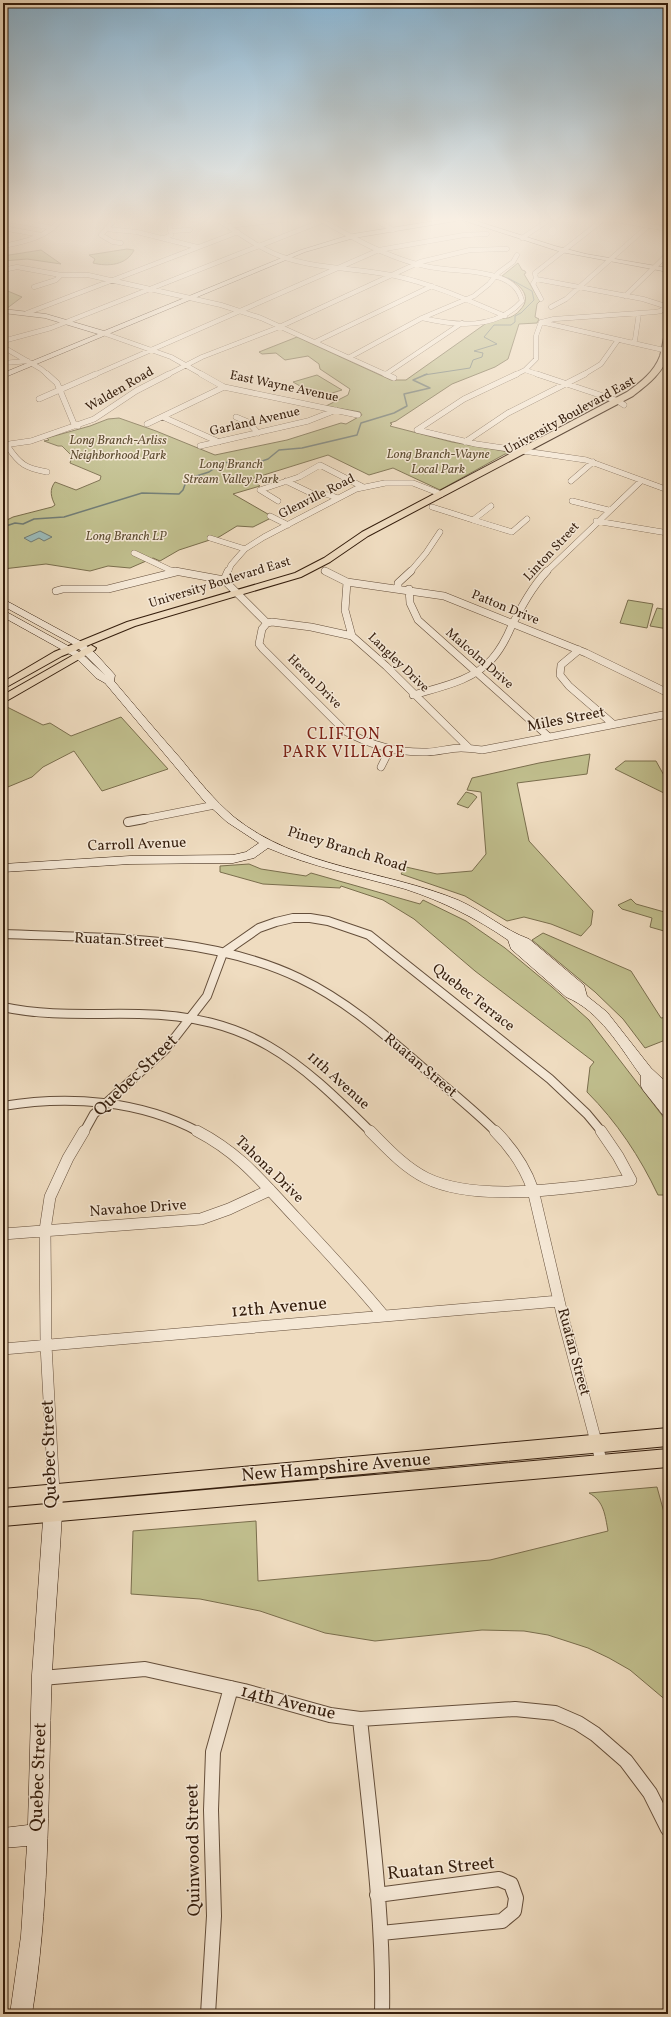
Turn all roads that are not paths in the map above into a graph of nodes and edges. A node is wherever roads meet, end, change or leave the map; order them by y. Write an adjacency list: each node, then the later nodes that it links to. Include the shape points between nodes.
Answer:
1 (17, 312): 13 (street, East Wayne Avenue)
2 (91, 312): 18 (street)
3 (158, 312): 22 (street)
4 (235, 312): 29 (street)
5 (245, 312): 21 (street)
6 (311, 312): 21 (street, Walden Road)
7 (378, 312): 26 (street)
8 (437, 312): 17 (street)
9 (496, 312): 16 (street)
10 (510, 312): 16 (street)
11 (653, 312): 14 (street)
12 (655, 312): 15 (street)
13 (27, 313): 18 (street, East Wayne Avenue)
14 (639, 313): 19 (street); 27 (street, via 635,340)
15 (667, 314)
16 (505, 316): 20 (street, via 489,321)
17 (422, 318): 20 (street); 31 (street)
18 (66, 322): 22 (street, East Wayne Avenue); 25 (street)
19 (541, 322): 24 (street); 35 (street, via 536,335 536,359)
20 (462, 323): 36 (street)
21 (281, 326): 26 (street); 34 (street, Walden Road)
22 (106, 334): 29 (street, East Wayne Avenue); 33 (street)
23 (668, 336): 30 (main road, University Boulevard East)
24 (618, 340): 27 (street); 40 (street, via 601,364)
25 (3, 341)
26 (316, 342): 31 (street)
27 (632, 343): 30 (street)
28 (3, 347): 33 (street)
29 (151, 350): 34 (street, East Wayne Avenue); 42 (street)
30 (667, 351): 44 (main road, University Boulevard East, via 652,376)
31 (350, 357): 36 (street)
32 (3, 363): 33 (street)
33 (30, 363): 37 (street); 42 (street, via 49,376)
34 (187, 365): 41 (street, East Wayne Avenue); 50 (street, Walden Road, via 136,391 94,419)
35 (525, 370): 40 (street); 56 (street, via 464,399 417,430)
36 (386, 374): 38 (street)
37 (3, 376)
38 (394, 378)
39 (659, 380): 44 (main road, University Boulevard East)
40 (566, 384): 44 (street); 56 (street, via 508,413)
41 (224, 387): 45 (street, East Wayne Avenue); 47 (street)
42 (61, 390): 43 (street); 50 (street, via 74,424)
43 (39, 400)
44 (621, 403): 59 (main road, University Boulevard East); 60 (main road, University Boulevard East)
45 (336, 410): 46 (street, East Wayne Avenue); 53 (street, Garland Avenue, via 308,421)
46 (358, 415)
47 (163, 417): 49 (street); 55 (street)
48 (236, 417): 53 (street, via 248,422)
49 (147, 424)
50 (78, 426): 57 (street, Walden Road)
51 (3, 428): 52 (street)
52 (3, 433)
53 (258, 433): 55 (street, Garland Avenue)
54 (3, 440): 57 (street)
55 (219, 442): 58 (street, Garland Avenue)
56 (465, 442): 59 (street)
57 (7, 446): 62 (street, via 18,462)
58 (200, 446)
59 (523, 451): 60 (street); 68 (main road, University Boulevard East)
60 (534, 453): 61 (street); 73 (main road, University Boulevard East)
61 (593, 462): 64 (street); 65 (street)
62 (47, 472)
63 (286, 481): 66 (street, via 320,465); 69 (street, via 313,494); 70 (street, via 260,490)
64 (572, 481)
65 (641, 481): 67 (street); 74 (street, Linton Street)
66 (363, 487): 68 (street, Glenville Road, via 385,483 413,483); 69 (street, Glenville Road)
67 (668, 490)
68 (441, 494): 92 (main road, University Boulevard East, via 365,534 315,567)
69 (338, 498): 79 (street, Glenville Road)
70 (278, 501)
71 (572, 501): 74 (street)
72 (491, 506): 77 (street)
73 (432, 507): 77 (street); 85 (main road, University Boulevard East, via 378,535)
74 (608, 510): 78 (street, Linton Street)
75 (270, 516): 79 (street)
76 (527, 519): 77 (street, via 512,532)
77 (473, 520)
78 (596, 521): 81 (street); 96 (street, Linton Street, via 537,582)
79 (288, 526): 83 (street, Glenville Road)
80 (440, 532): 89 (street, via 418,566 398,583)
81 (668, 533)
82 (210, 538): 83 (street)
83 (246, 549): 87 (street, Glenville Road, via 231,565)
84 (134, 553): 86 (street)
85 (325, 571): 88 (street, Patton Drive); 92 (main road, University Boulevard East, via 295,583)
86 (176, 572): 87 (street); 91 (street, via 108,589)
87 (224, 580): 92 (street)
88 (347, 582): 89 (street, Patton Drive); 97 (street, via 344,595 348,629)
89 (398, 588): 90 (street, Patton Drive)
90 (409, 589): 96 (street, Patton Drive, via 444,596); 102 (street, Malcolm Drive, via 410,603 418,620)
91 (56, 591)
92 (242, 598): 95 (street); 98 (main road, University Boulevard East)
93 (3, 602): 98 (street, Piney Branch Road)
94 (3, 613): 99 (street, Piney Branch Road)
95 (269, 622): 97 (street, Langley Drive, via 311,627); 112 (street, Heron Drive, via 259,636 258,644 345,730 360,739)
96 (512, 624): 100 (street, Patton Drive); 102 (street, Linton Street, via 491,660)
97 (352, 636): 106 (street, Langley Drive, via 386,666)
98 (84, 647): 99 (main road, University Boulevard East); 101 (main road, University Boulevard East); 103 (street, Piney Branch Road, via 110,675)
99 (68, 649): 101 (street, Piney Branch Road); 104 (main road, University Boulevard East)
100 (579, 650): 105 (street, Patton Drive, via 632,673); 109 (street, via 561,665 560,675 568,686)
101 (78, 655): 103 (street, Piney Branch Road, via 99,678); 107 (main road, University Boulevard East)
102 (477, 672): 106 (street, Linton Street, via 456,682); 110 (street, Malcolm Drive)
103 (109, 681): 114 (street, Piney Branch Road)
104 (3, 686)
105 (668, 693)
106 (413, 695): 111 (street, Langley Drive)
107 (3, 700)
108 (668, 714): 109 (street, Miles Street)
109 (613, 724): 110 (street, Miles Street)
110 (549, 737): 111 (street, Miles Street, via 482,750)
111 (469, 748): 112 (street, Heron Drive, via 427,752)
112 (390, 749): 113 (street)
113 (381, 767)
114 (215, 805): 115 (street); 116 (street, Piney Branch Road, via 231,820)
115 (128, 822)
116 (267, 843): 117 (street, Carroll Avenue, via 250,854 234,858 130,860); 122 (street, Piney Branch Road, via 318,863 410,887 454,903 487,920 514,938 515,946 571,994 581,996 606,1021)
117 (3, 868)
118 (3, 934): 119 (street, Ruatan Street, via 142,941)
119 (223, 953): 121 (street, Quebec Street, via 207,996); 127 (street, Quebec Terrace, via 254,929 276,921 295,918 319,918 342,923 369,935 560,1086 590,1116 623,1163 631,1180); 129 (street, Ruatan Street, via 290,974 343,1004 396,1044 491,1127 516,1155)
120 (3, 1007): 121 (street, 11th Avenue, via 57,1013 155,1014)
121 (191, 1018): 124 (street, Quebec Street, via 166,1049); 129 (street, 11th Avenue, via 242,1032 278,1050 312,1075 407,1166 432,1181 475,1190)
122 (648, 1073): 123 (street, Piney Branch Road, via 660,1082); 126 (street, Piney Branch Road, via 648,1086)
123 (668, 1093)
124 (106, 1104): 125 (street, Tahona Drive, via 36,1101); 128 (street, Tahona Drive, via 153,1113 188,1126 217,1141); 130 (street, Quebec Street, via 94,1114 68,1158 50,1197)
125 (3, 1106)
126 (668, 1110)
127 (592, 1185): 129 (street, 11th Avenue)
128 (270, 1190): 130 (street, Navahoe Drive, via 201,1219); 133 (street, Tahona Drive, via 350,1275)
129 (533, 1190): 132 (street, Ruatan Street)
130 (45, 1230): 131 (street, Navahoe Drive); 134 (street, Quebec Street)
131 (3, 1234)
132 (559, 1301): 133 (street, 12th Avenue); 137 (street, Ruatan Street)
133 (383, 1315): 134 (street, 12th Avenue)
134 (46, 1345): 135 (street, 12th Avenue); 141 (street, Quebec Street)
135 (3, 1349)
136 (668, 1437): 137 (main road, New Hampshire Avenue)
137 (598, 1444): 139 (street, Ruatan Street); 141 (main road, New Hampshire Avenue)
138 (668, 1458): 139 (main road, New Hampshire Avenue)
139 (602, 1464): 141 (main road, New Hampshire Avenue)
140 (3, 1498): 141 (main road, New Hampshire Avenue)
141 (53, 1502): 142 (main road, New Hampshire Avenue); 143 (street, Quebec Street)
142 (3, 1517)
143 (42, 1678): 144 (street, 14th Avenue, via 145,1669); 147 (street, Quebec Street)
144 (232, 1688): 145 (street, 14th Avenue, via 330,1715); 152 (street, Quinwood Street, via 213,1752 211,1810 214,1916)
145 (360, 1719): 146 (street, 14th Avenue, via 515,1709 559,1715 586,1728 606,1742 643,1783); 149 (street, Ruatan Street)
146 (668, 1829)
147 (37, 1835): 148 (street); 151 (street, Quebec Street, via 32,1953)
148 (3, 1838)
149 (377, 1894): 150 (street, Ruatan Street); 150 (street, Ruatan Street, via 499,1879 511,1884 516,1898 514,1912 502,1921)
150 (381, 1933): 153 (street, Ruatan Street)
151 (21, 2014)
152 (208, 2014)
153 (382, 2014)

